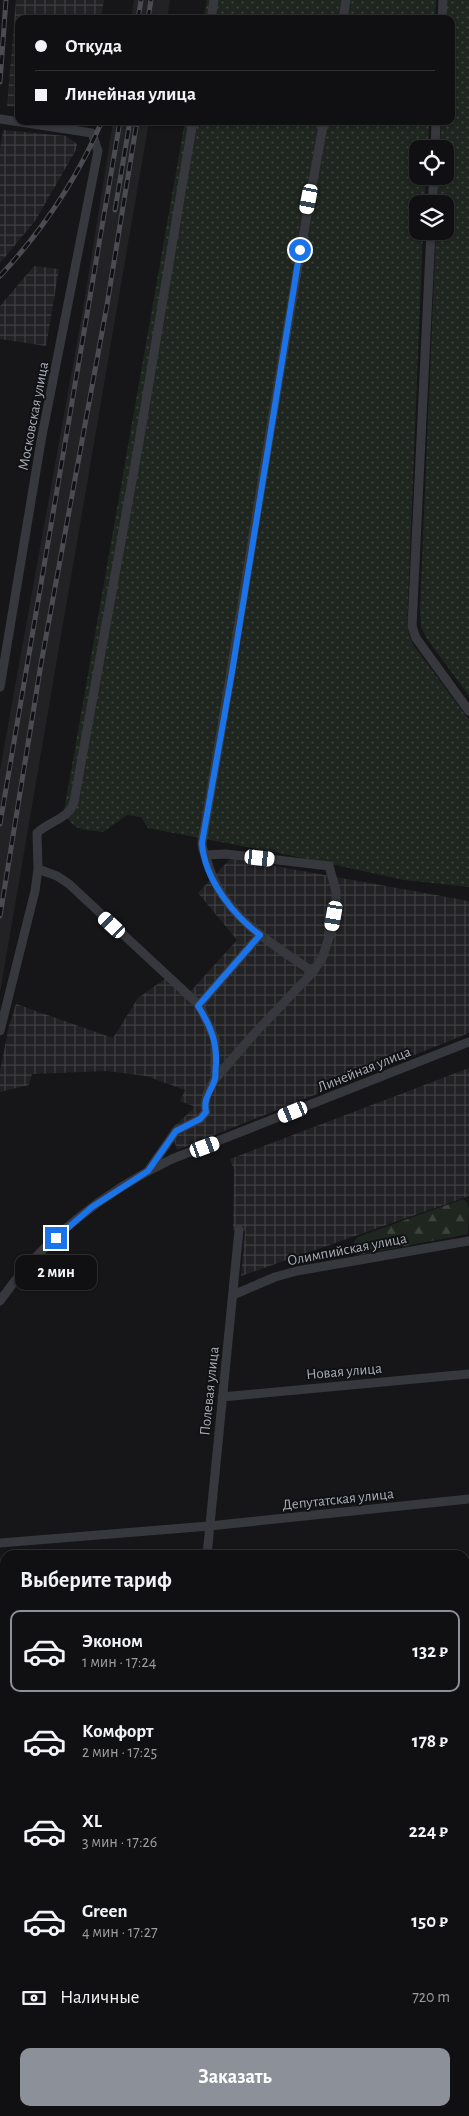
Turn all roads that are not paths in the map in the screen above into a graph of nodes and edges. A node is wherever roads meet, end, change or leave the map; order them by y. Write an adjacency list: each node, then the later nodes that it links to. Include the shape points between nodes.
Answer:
1 (214, 0): 4 (street)
2 (346, 0): 5 (street)
3 (443, 0): 6 (street)
4 (212, 15)
5 (344, 15)
6 (442, 15)
7 (0, 119): 8 (street, Московская улица)
8 (15, 121)
9 (39, 125): 15 (street, Московская улица, via 92,133 98,152 41,441)
10 (192, 125): 18 (street, via 133,481 74,802 68,814 37,833)
11 (323, 125): 17 (street, via 202,843)
12 (436, 125): 13 (street)
13 (435, 140)
14 (431, 240): 16 (street, via 412,626 416,638)
15 (0, 687)
16 (469, 711)
17 (205, 855): 19 (street, via 214,882 225,899 244,923); 20 (street, via 226,854 329,866 336,904 323,956)
18 (38, 869): 21 (street, via 69,884); 22 (street)
19 (260, 935): 20 (street); 21 (street)
20 (313, 972): 24 (street)
21 (198, 1006): 24 (street, via 215,1039)
22 (0, 1031)
23 (469, 1042): 25 (street, Линейная улица)
24 (215, 1079): 25 (street, via 207,1094 206,1112 200,1119 176,1131)
25 (148, 1171): 29 (street, Линейная улица, via 92,1207 56,1238 29,1264)
26 (239, 1230): 28 (street, Полевая улица)
27 (469, 1241): 28 (street, Олимпийская улица, via 297,1271)
28 (233, 1295): 31 (street, Полевая улица)
29 (0, 1301)
30 (469, 1374): 31 (street, Новая улица)
31 (222, 1396): 33 (street, Полевая улица)
32 (469, 1499): 33 (street, Депутатская улица)
33 (209, 1526): 34 (street, Депутатская улица); 35 (street, Полевая улица)
34 (0, 1543)
35 (207, 1550)

